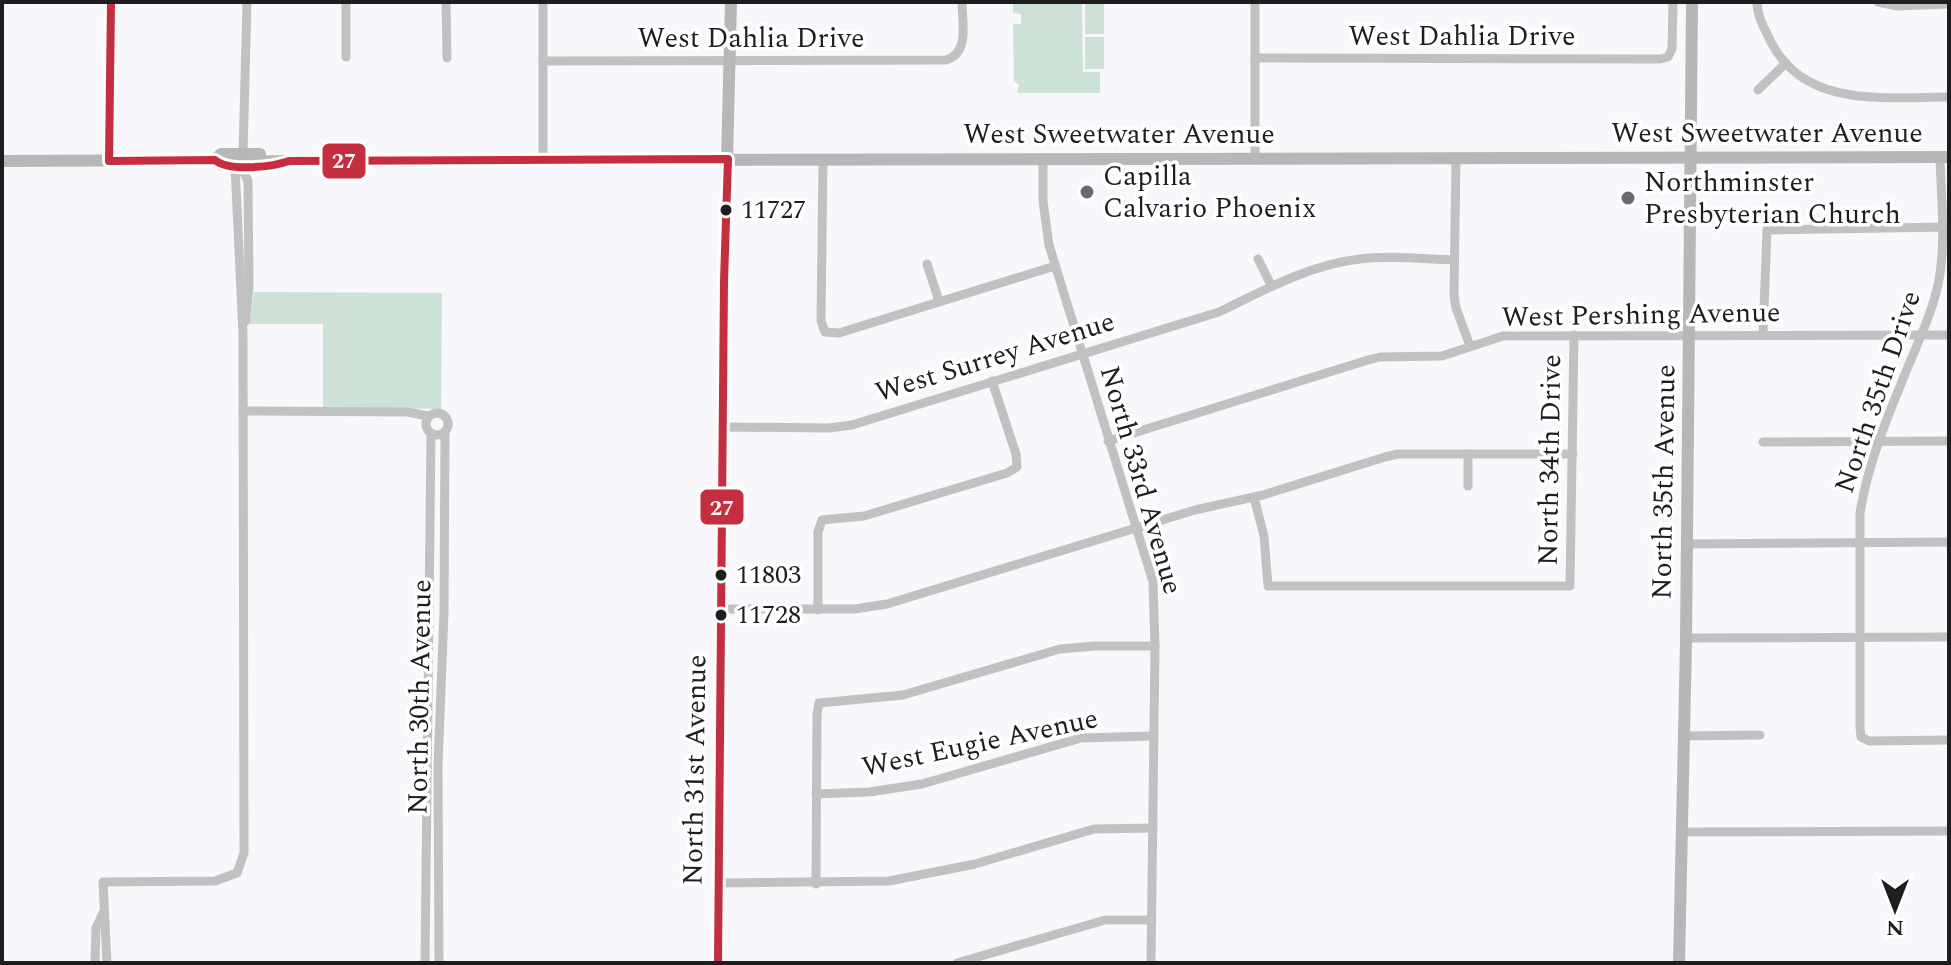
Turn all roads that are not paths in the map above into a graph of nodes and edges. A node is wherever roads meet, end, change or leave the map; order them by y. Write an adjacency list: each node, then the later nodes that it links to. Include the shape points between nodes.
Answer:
1 (111, 2): 31 (street)
2 (247, 2): 32 (street)
3 (346, 2): 14 (street)
4 (446, 2): 15 (street)
5 (543, 2): 17 (street)
6 (731, 2): 18 (street, North 31st Avenue)
7 (962, 2): 18 (street, West Dahlia Drive, via 963,44 946,60)
8 (1255, 2): 16 (street)
9 (1673, 2): 16 (street, West Dahlia Drive, via 1672,49 1660,59)
10 (1692, 2): 26 (street, North 35th Avenue)
11 (1757, 2): 19 (street, via 1761,21)
12 (1878, 2): 13 (street)
13 (1949, 4)
14 (346, 57)
15 (447, 58)
16 (1255, 58): 25 (street)
17 (543, 61): 18 (street, West Dahlia Drive); 33 (street)
18 (731, 61): 27 (street, North 31st Avenue)
19 (1786, 63): 20 (street); 21 (street, via 1808,81 1841,94)
20 (1758, 90)
21 (1949, 97)
22 (218, 157): 31 (street, West Sweetwater Avenue); 32 (street, West Sweetwater Avenue); 34 (street, West Sweetwater Avenue, via 221,165)
23 (1456, 157): 25 (street, West Sweetwater Avenue); 26 (street, West Sweetwater Avenue); 37 (street)
24 (1944, 157): 26 (street, West Sweetwater Avenue); 35 (street, North 35th Drive)
25 (1255, 158): 29 (street, West Sweetwater Avenue)
26 (1691, 158): 43 (street, North 35th Avenue)
27 (728, 159): 28 (street, West Sweetwater Avenue); 33 (street, West Sweetwater Avenue); 52 (street, North 31st Avenue)
28 (823, 159): 29 (street, West Sweetwater Avenue); 41 (street, via 825,332 839,333)
29 (1043, 159): 39 (street, North 33rd Avenue, via 1046,230)
30 (2, 161): 31 (street, West Sweetwater Avenue)
31 (109, 161)
32 (249, 161): 33 (street, West Sweetwater Avenue, via 280,154 289,161); 34 (street)
33 (543, 161)
34 (235, 166): 50 (street)
35 (1945, 227): 44 (street, via 1767,230); 45 (street, North 35th Drive, via 1939,278)
36 (1258, 259): 40 (street)
37 (1454, 260): 40 (street, West Surrey Avenue, via 1360,259); 47 (street, via 1456,308)
38 (927, 264): 41 (street)
39 (1055, 266): 41 (street); 48 (street, North 33rd Avenue)
40 (1271, 285): 48 (street, West Surrey Avenue, via 1219,312)
41 (939, 301)
42 (1574, 335): 43 (street, West Pershing Avenue); 47 (street, West Pershing Avenue, via 1503,336); 60 (street, North 34th Drive)
43 (1690, 335): 44 (street, West Pershing Avenue); 66 (street, North 35th Avenue)
44 (1763, 335): 45 (street, West Pershing Avenue)
45 (1921, 335): 46 (street, West Pershing Avenue); 56 (street, North 35th Drive)
46 (1949, 335)
47 (1470, 346): 55 (street, West Pershing Avenue, via 1442,356 1368,360)
48 (1082, 353): 49 (street, West Surrey Avenue); 55 (street, North 33rd Avenue)
49 (992, 381): 52 (street, West Surrey Avenue, via 840,427); 68 (street, via 1017,467 864,516 822,520)
50 (243, 411): 51 (street); 83 (street, via 244,853 237,873 215,881 103,882)
51 (428, 416): 53 (street, via 445,415); 54 (street, North 30th Avenue)
52 (723, 427): 67 (street, North 31st Avenue)
53 (445, 432): 54 (street); 88 (street, North 30th Avenue)
54 (431, 433): 87 (street, North 30th Avenue)
55 (1108, 441): 63 (street, North 33rd Avenue)
56 (1880, 441): 57 (street); 58 (street); 64 (street, North 35th Drive, via 1863,493)
57 (1949, 441)
58 (1763, 442)
59 (1468, 454): 60 (street); 61 (street); 62 (street, via 1398,454)
60 (1573, 454): 62 (street, North 34th Drive, via 1570,586 1268,586)
61 (1468, 486)
62 (1254, 497): 63 (street)
63 (1136, 528): 68 (street, via 887,604); 72 (street, North 33rd Avenue, via 1153,582)
64 (1860, 542): 65 (street); 66 (street); 69 (street, North 35th Drive)
65 (1949, 542)
66 (1687, 544): 71 (street, North 35th Avenue)
67 (721, 609): 68 (street); 81 (street, North 31st Avenue)
68 (818, 610)
69 (1861, 637): 70 (street); 71 (street); 76 (street, North 35th Drive, via 1861,737)
70 (1949, 637)
71 (1686, 638): 75 (street, North 35th Avenue)
72 (1155, 646): 74 (street, North 33rd Avenue); 77 (street, via 1060,649 903,695 819,703)
73 (1760, 735): 75 (street)
74 (1154, 736): 77 (street, West Eugie Avenue, via 1081,738 922,784); 78 (street, North 33rd Avenue)
75 (1684, 736): 80 (street, North 35th Avenue)
76 (1949, 740)
77 (816, 794): 82 (street)
78 (1153, 828): 82 (street, via 1094,829 975,864 889,881); 84 (street, North 33rd Avenue)
79 (1949, 831): 80 (street)
80 (1683, 832): 92 (street, North 35th Avenue)
81 (718, 883): 82 (street); 89 (street, North 31st Avenue)
82 (816, 884)
83 (103, 913): 85 (street, via 96,928); 86 (street)
84 (1152, 920): 90 (street, via 1105,920); 91 (street, North 33rd Avenue)
85 (95, 963)
86 (107, 963)
87 (425, 963)
88 (439, 963)
89 (718, 963)
90 (957, 963)
91 (1151, 963)
92 (1679, 963)

